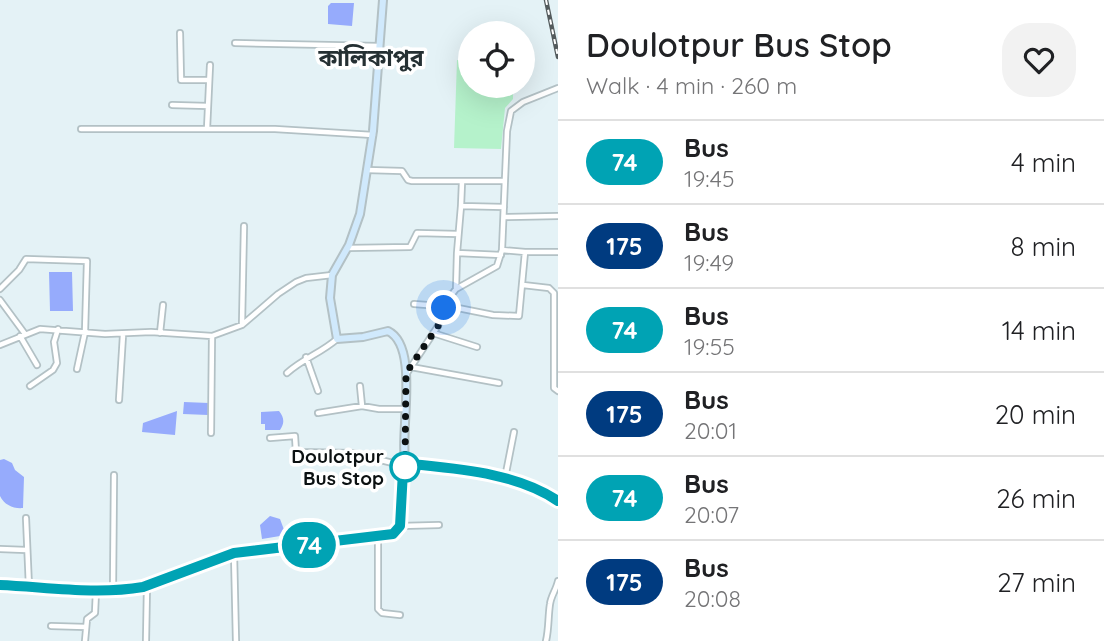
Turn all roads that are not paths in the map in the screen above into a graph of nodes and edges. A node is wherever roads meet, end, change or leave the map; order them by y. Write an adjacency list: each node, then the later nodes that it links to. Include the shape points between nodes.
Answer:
1 (383, 0): 4 (street)
2 (180, 33): 6 (street, via 180,80)
3 (235, 43): 4 (street)
4 (379, 46): 12 (street)
5 (210, 65): 6 (street)
6 (209, 80): 9 (street)
7 (558, 88): 14 (street, via 511,111)
8 (172, 105): 9 (street)
9 (208, 106): 11 (street)
10 (81, 129): 11 (street)
11 (207, 129): 12 (street)
12 (373, 135): 13 (street)
13 (367, 170): 15 (street, via 402,171 412,181); 22 (street, via 360,214)
14 (505, 181): 15 (street); 17 (street)
15 (462, 182): 16 (street)
16 (461, 206): 17 (street); 21 (street)
17 (504, 207): 19 (street)
18 (558, 216): 19 (street)
19 (504, 217): 26 (street)
20 (244, 226): 36 (street)
21 (458, 234): 22 (street, via 417,233 410,247); 25 (street)
22 (348, 248): 27 (street)
23 (525, 252): 24 (street); 26 (street); 28 (street)
24 (558, 252)
25 (457, 253): 26 (street); 30 (street)
26 (502, 253): 30 (street, via 497,266)
27 (332, 275): 36 (street, via 296,282); 44 (street, via 330,298)
28 (523, 285): 34 (street, via 519,316); 35 (street, via 553,289)
29 (0, 289): 38 (street, via 26,259 87,261)
30 (456, 289): 34 (street)
31 (0, 300): 41 (street)
32 (414, 304): 34 (street)
33 (163, 305): 39 (street)
34 (444, 308): 40 (street)
35 (556, 320): 47 (street)
36 (242, 325): 43 (street)
37 (58, 329): 38 (street); 41 (street); 54 (street, via 54,342 57,363)
38 (85, 332): 42 (street); 50 (street)
39 (160, 333): 42 (street); 43 (street)
40 (433, 333): 46 (street); 51 (street)
41 (22, 335): 45 (street); 49 (street)
42 (123, 335): 58 (street)
43 (212, 336): 63 (street)
44 (337, 339): 48 (street); 51 (street, via 391,331)
45 (0, 345)
46 (477, 347)
47 (556, 350): 57 (street, via 554,388)
48 (306, 357): 52 (street); 56 (street)
49 (37, 365)
50 (77, 369)
51 (408, 370): 53 (street); 60 (street)
52 (287, 373)
53 (499, 383)
54 (30, 386)
55 (360, 386): 59 (street)
56 (317, 391)
57 (558, 391)
58 (119, 400)
59 (362, 406): 60 (street); 61 (street)
60 (405, 409): 65 (street)
61 (317, 413)
62 (514, 432): 67 (street)
63 (211, 433)
64 (270, 438): 65 (street, via 295,436 296,452 352,453)
65 (406, 466): 67 (main road); 71 (main road)
66 (114, 475): 82 (street)
67 (504, 479): 68 (main road, via 538,489)
68 (558, 501)
69 (26, 517): 74 (street)
70 (439, 525): 71 (street)
71 (400, 526): 72 (main road, via 393,534)
72 (378, 537): 75 (main road); 83 (street, via 379,609)
73 (0, 549): 74 (street)
74 (26, 550): 80 (street)
75 (234, 553): 79 (main road); 88 (street)
76 (558, 573): 77 (street)
77 (558, 581): 89 (street, via 550,601)
78 (0, 585): 80 (main road)
79 (147, 586): 82 (main road); 87 (street)
80 (29, 587): 81 (main road)
81 (96, 590): 82 (main road); 85 (street, via 95,613 87,618)
82 (113, 590)
83 (400, 615)
84 (51, 626): 85 (street)
85 (86, 627): 86 (street)
86 (85, 641)
87 (146, 641)
88 (236, 641)
89 (546, 641)

